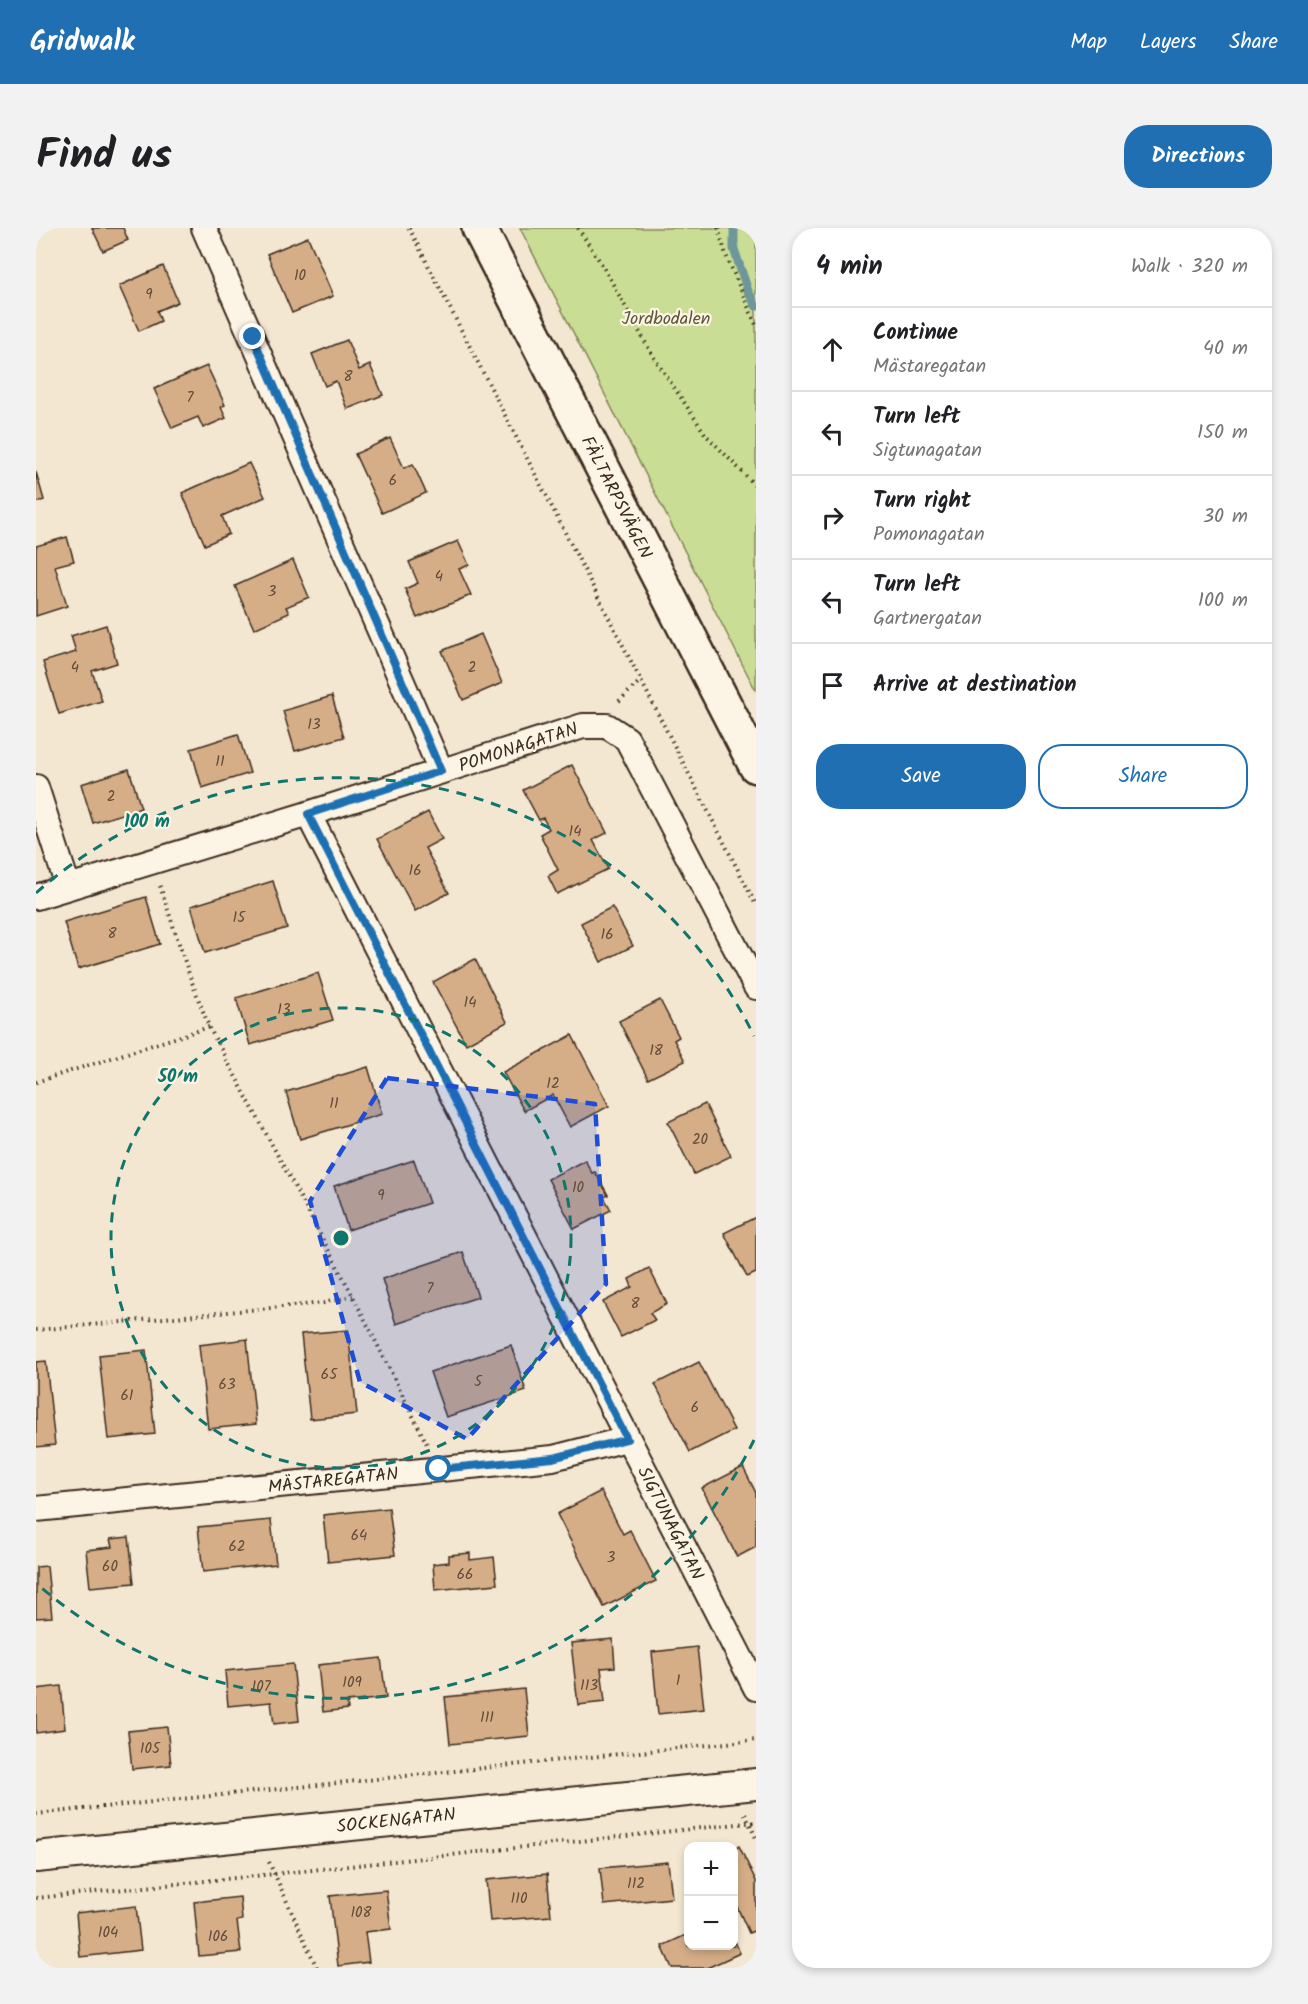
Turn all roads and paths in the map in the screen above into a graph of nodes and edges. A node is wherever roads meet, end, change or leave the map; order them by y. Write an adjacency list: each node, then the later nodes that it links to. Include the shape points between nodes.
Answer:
1 (204, 228): 9 (street)
2 (409, 228): 15 (path)
3 (479, 228): 8 (main road, FÄLTARPSVÄGEN)
4 (578, 228): 7 (path, via 653,356 706,435)
5 (718, 228): 6 (path)
6 (756, 324)
7 (756, 486)
8 (756, 766)
9 (441, 771): 11 (street, POMONAGATAN); 16 (street, POMONAGATAN, via 583,726 607,726 627,739)
10 (36, 787): 13 (street)
11 (308, 814): 12 (street, POMONAGATAN); 21 (street, SIGTUNAGATAN)
12 (152, 861): 13 (street, POMONAGATAN); 17 (path)
13 (68, 887): 14 (street, POMONAGATAN)
14 (36, 897)
15 (756, 905)
16 (756, 987)
17 (210, 1027): 18 (path); 19 (path)
18 (36, 1082)
19 (353, 1296): 20 (path, via 324,1303); 22 (path)
20 (36, 1330)
21 (627, 1439): 22 (street, MÄSTAREGATAN, via 553,1458); 24 (street, SIGTUNAGATAN)
22 (439, 1469): 23 (street, MÄSTAREGATAN)
23 (36, 1509)
24 (756, 1688)
25 (756, 1740): 27 (path)
26 (756, 1784): 29 (street, SOCKENGATAN)
27 (36, 1814)
28 (756, 1822): 31 (path)
29 (256, 1834): 30 (street, SOCKENGATAN); 31 (path)
30 (36, 1857)
31 (275, 1874): 32 (path); 33 (path)
32 (36, 1898)
33 (317, 1968)

